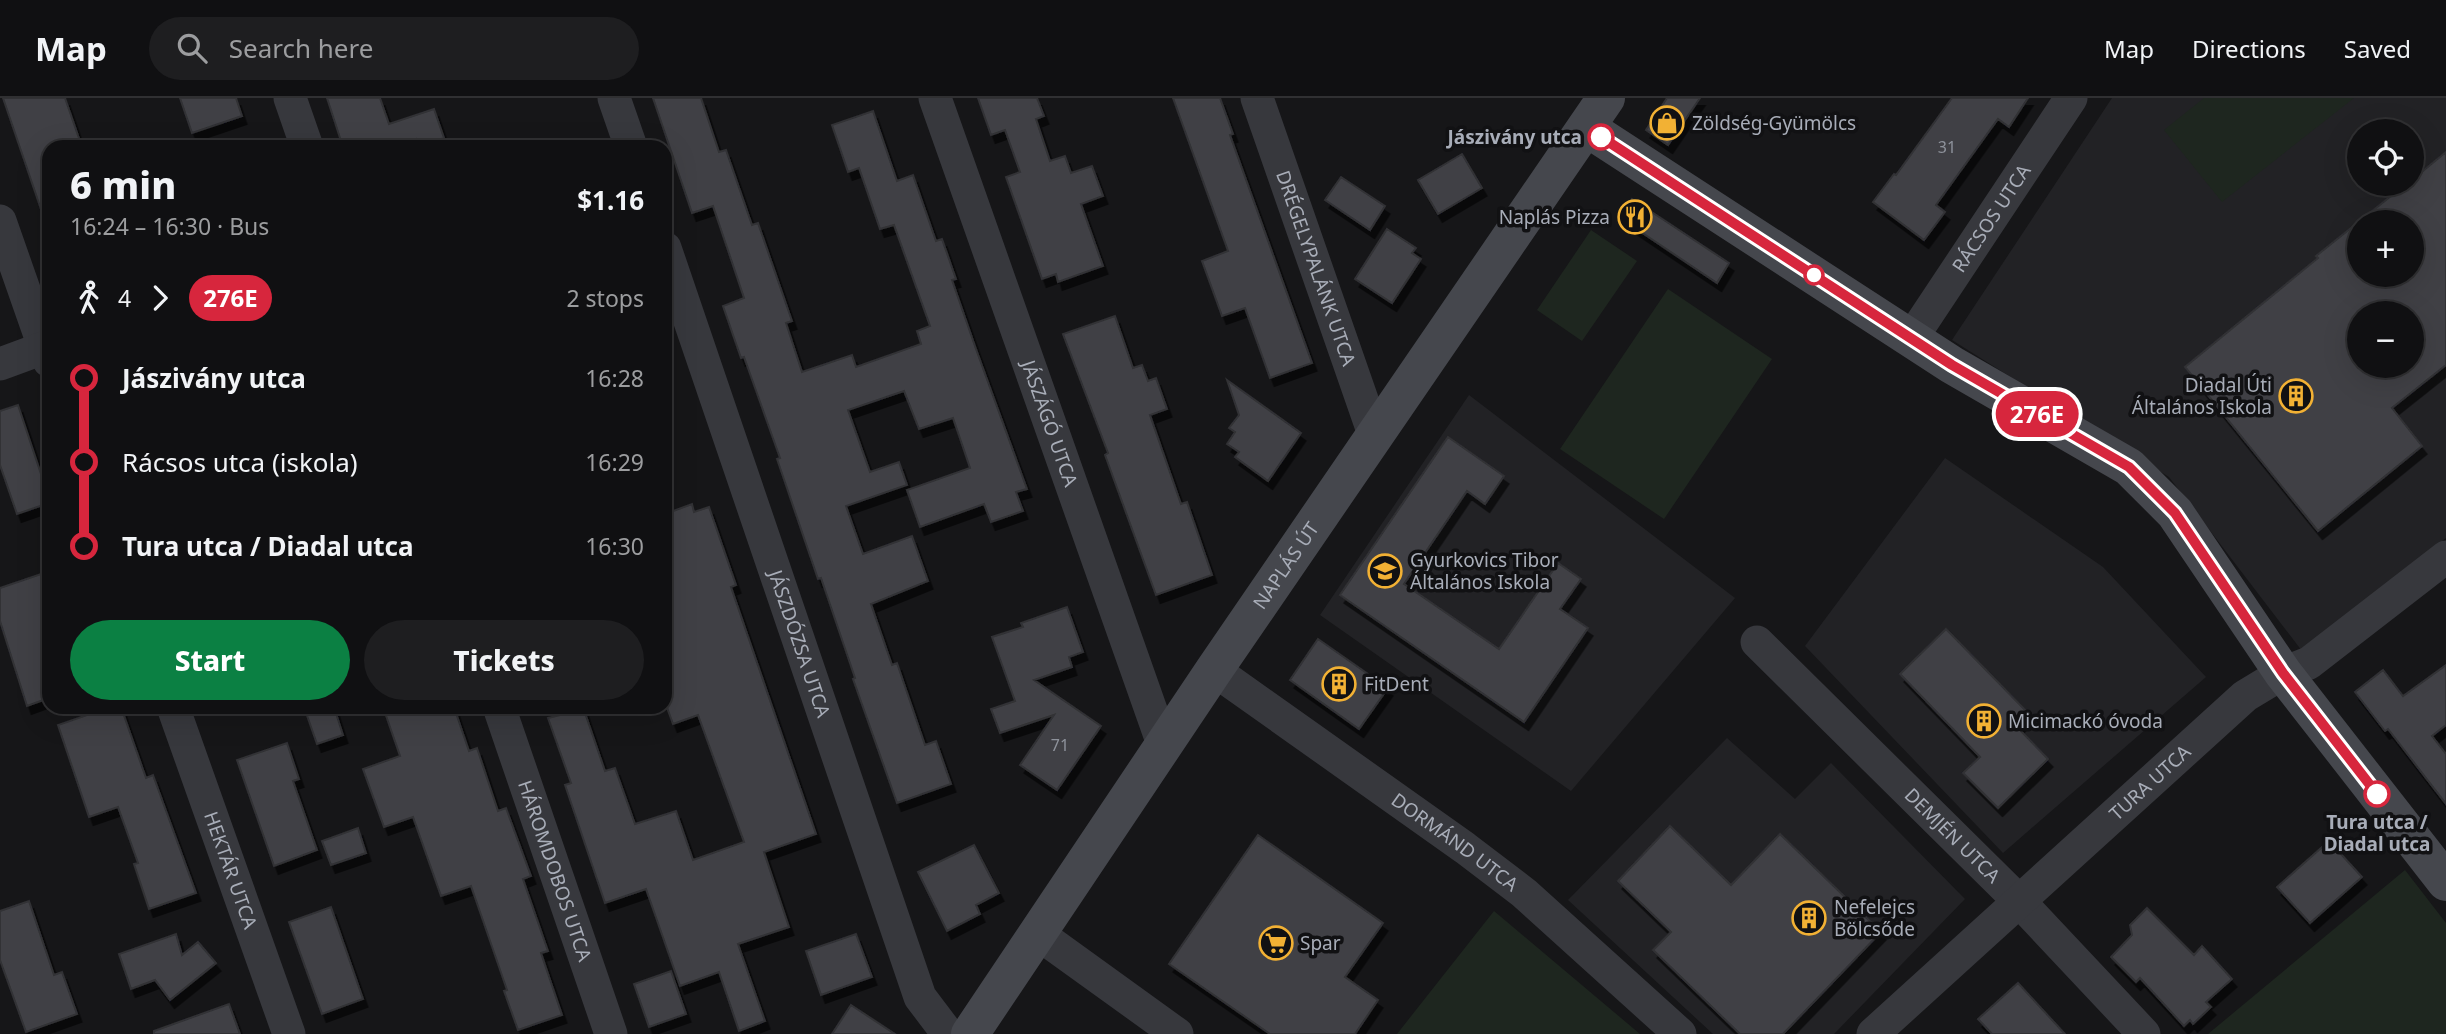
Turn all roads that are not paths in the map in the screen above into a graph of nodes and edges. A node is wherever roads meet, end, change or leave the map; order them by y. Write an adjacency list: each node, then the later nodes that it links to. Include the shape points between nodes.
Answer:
1 (290, 98): 7 (street)
2 (614, 98): 8 (street)
3 (935, 98): 22 (street, JÁSZÁGÓ UTCA)
4 (1257, 98): 15 (street, DRÉGELYPALÁNK UTCA)
5 (2071, 98): 12 (street, RÁCSOS UTCA)
6 (1597, 113): 12 (street); 15 (street, NAPLÁS ÚT)
7 (305, 140)
8 (629, 140)
9 (0, 221): 11 (street)
10 (672, 269): 28 (street, JÁSZDÓZSA UTCA, via 920,997)
11 (42, 338)
12 (1911, 339): 19 (street, via 2129,467 2175,513)
13 (42, 353): 14 (street)
14 (0, 364)
15 (1375, 437): 18 (street, NAPLÁS ÚT)
16 (2446, 556): 19 (street, TURA UTCA, via 2309,663)
17 (1757, 642): 24 (street, DEMJÉN UTCA)
18 (1214, 670): 22 (street, NAPLÁS ÚT); 31 (street, DORMÁND UTCA, via 1524,893)
19 (2283, 673): 23 (street); 24 (street, TURA UTCA, via 2245,696)
20 (175, 714): 26 (street, HEKTÁR UTCA)
21 (501, 714): 27 (street, HÁROMDOBOS UTCA)
22 (1164, 747): 25 (street, NAPLÁS ÚT)
23 (2446, 882)
24 (2019, 901): 32 (street, TURA UTCA); 33 (street, DEMJÉN UTCA)
25 (1037, 933): 29 (street, NAPLÁS ÚT); 30 (street)
26 (289, 1034)
27 (611, 1034)
28 (948, 1034)
29 (970, 1034)
30 (1177, 1034)
31 (1681, 1034)
32 (1873, 1034)
33 (2144, 1034)

